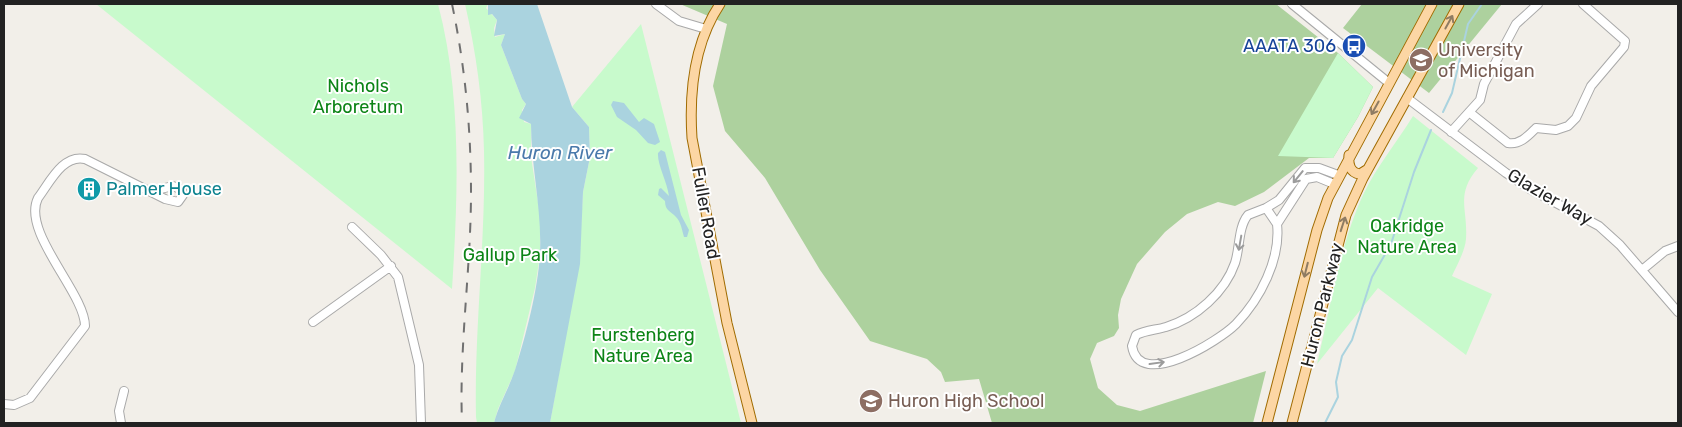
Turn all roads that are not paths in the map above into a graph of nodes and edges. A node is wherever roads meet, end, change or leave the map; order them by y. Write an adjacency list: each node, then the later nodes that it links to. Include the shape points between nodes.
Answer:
1 (656, 4): 8 (street, via 679,21)
2 (720, 4): 8 (main road, Fuller Road)
3 (1292, 4): 9 (street)
4 (1432, 4): 9 (main road, Huron Parkway)
5 (1459, 4): 10 (main road, Huron Parkway, one-way to 5)
6 (1538, 4): 11 (street, via 1516,24 1484,84 1480,100)
7 (1583, 4): 11 (street, via 1625,41 1624,47 1591,86 1576,118 1568,126 1556,130 1536,128 1513,144)
8 (706, 29): 30 (main road, Fuller Road, via 693,83 692,138 727,323)
9 (1389, 82): 13 (main road, Huron Parkway, one-way to 13)
10 (1407, 98): 12 (street, Glazier Way); 14 (main road, Huron Parkway)
11 (1470, 112): 12 (street)
12 (1451, 132): 23 (street, Glazier Way, via 1530,189 1599,226)
13 (1349, 154): 14 (main road, via 1354,172 1360,174); 15 (main road, Huron Parkway)
14 (1368, 169): 32 (main road, Huron Parkway, one-way to 14, via 1340,232)
15 (1338, 174): 16 (main road, Huron Parkway); 18 (street, one-way to 18, via 1319,168 1305,168 1279,200)
16 (1334, 184): 19 (street, via 1317,176 1306,179); 31 (main road, Huron Parkway, one-way to 31, via 1317,230)
17 (152, 192): 27 (street, via 78,157 64,165 35,203 35,215 48,251 82,310 85,326 30,398 14,405)
18 (1266, 208): 19 (street); 19 (street, one-way to 19, via 1245,219 1234,266 1216,295 1181,320 1136,335 1132,346 1137,359 1141,363 1154,364 1181,358 1211,343 1236,324 1258,296 1268,274 1277,239)
19 (1277, 224)
20 (352, 227): 22 (street)
21 (1678, 246): 23 (street, via 1665,251)
22 (391, 266): 25 (street); 29 (street, via 403,294 418,365)
23 (1642, 270): 24 (street, Glazier Way)
24 (1678, 312)
25 (313, 322)
26 (124, 391): 28 (street, via 119,411)
27 (4, 404)
28 (121, 423)
29 (421, 423)
30 (752, 423)
31 (1267, 423)
32 (1292, 423)

